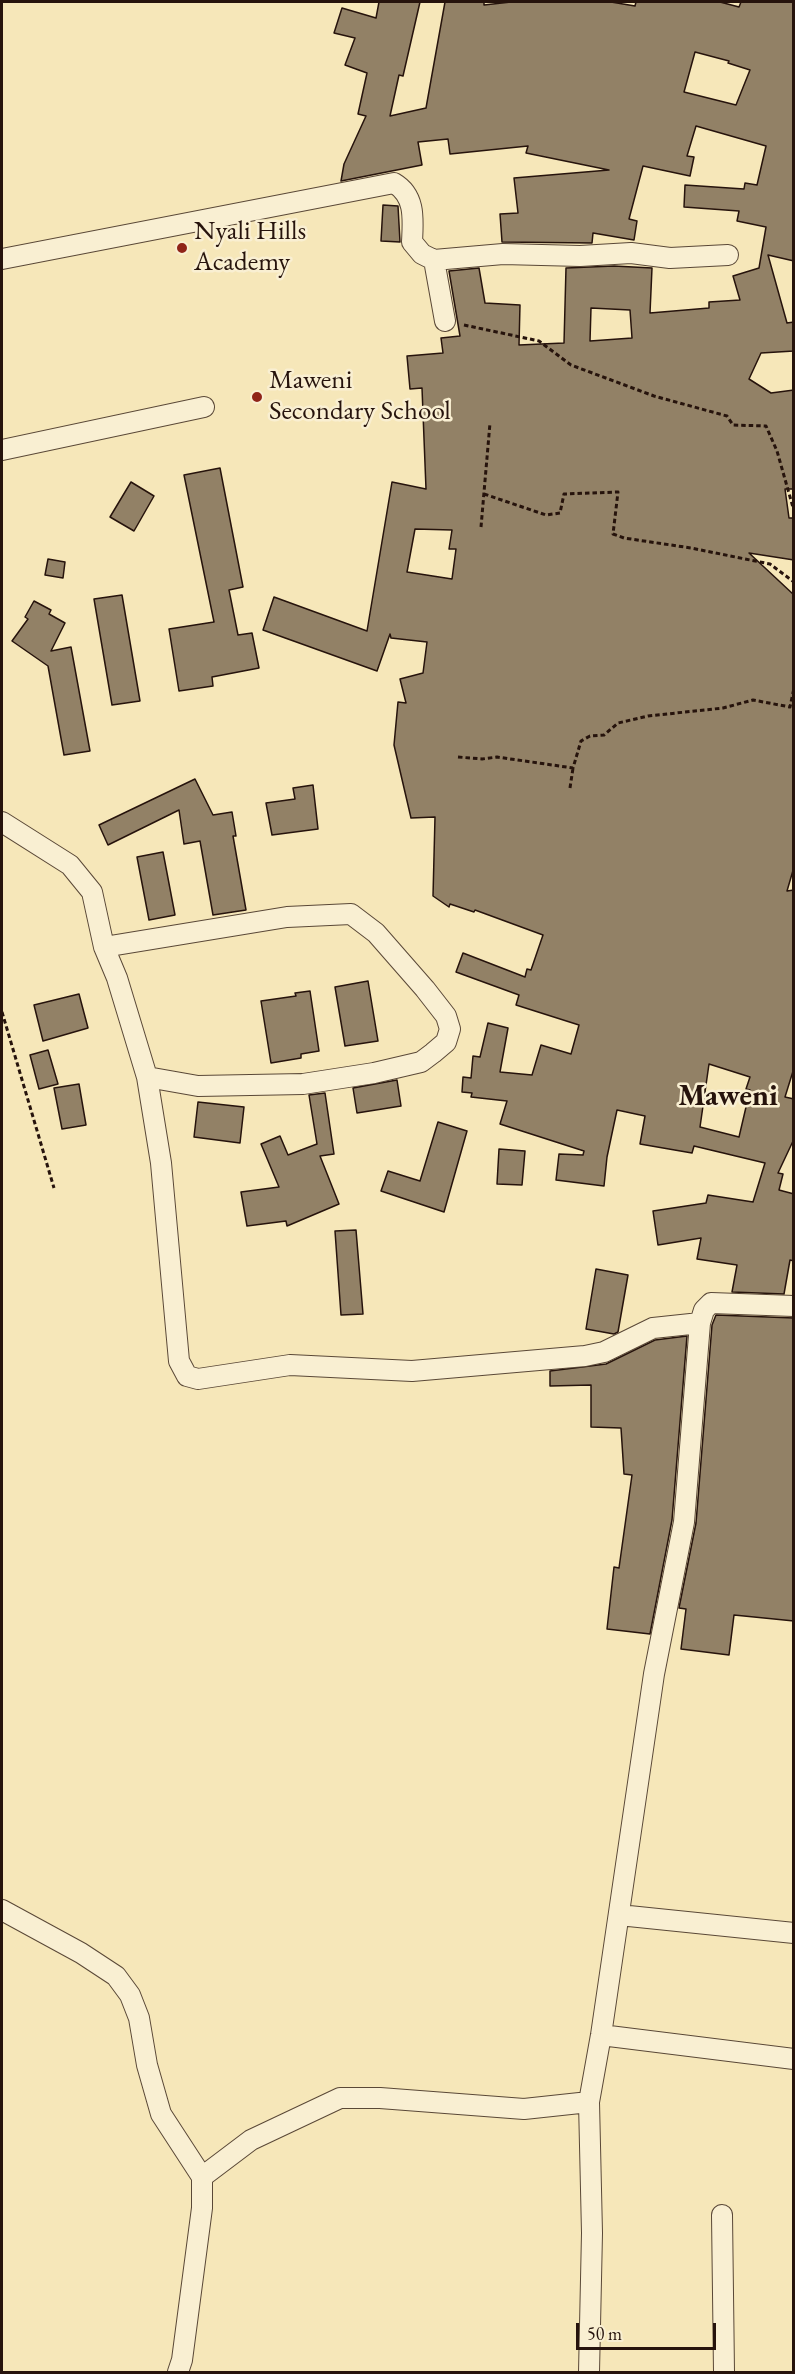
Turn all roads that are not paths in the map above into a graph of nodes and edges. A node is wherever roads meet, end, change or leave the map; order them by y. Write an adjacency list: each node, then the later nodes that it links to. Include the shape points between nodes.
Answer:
1 (728, 255): 3 (street, via 670,258 631,253 503,254)
2 (2, 258): 3 (street, via 394,183 407,194 413,212 412,242)
3 (434, 260): 4 (street)
4 (444, 321)
5 (204, 407): 6 (street)
6 (2, 450)
7 (2, 822): 8 (street, via 70,865 92,892)
8 (104, 947): 9 (street); 9 (street, via 287,917 351,914 376,933 425,989 446,1016 450,1029 446,1042 421,1062 374,1073 303,1084 209,1086)
9 (147, 1077): 11 (street, via 161,1164 179,1361 187,1376 198,1378 290,1365 412,1371 585,1356 604,1352 653,1328)
10 (794, 1306): 11 (street, via 711,1303)
11 (700, 1323): 13 (street, via 684,1522 654,1674)
12 (2, 1910): 18 (street, via 116,1976 130,1995 139,2018 161,2114)
13 (619, 1915): 14 (street); 15 (street)
14 (794, 1933)
15 (601, 2035): 16 (street); 17 (street)
16 (794, 2059)
17 (589, 2102): 18 (street, via 524,2109 340,2098 251,2140); 21 (street)
18 (202, 2177): 20 (street, via 202,2208)
19 (722, 2215): 22 (street)
20 (178, 2373)
21 (589, 2373)
22 (724, 2373)

